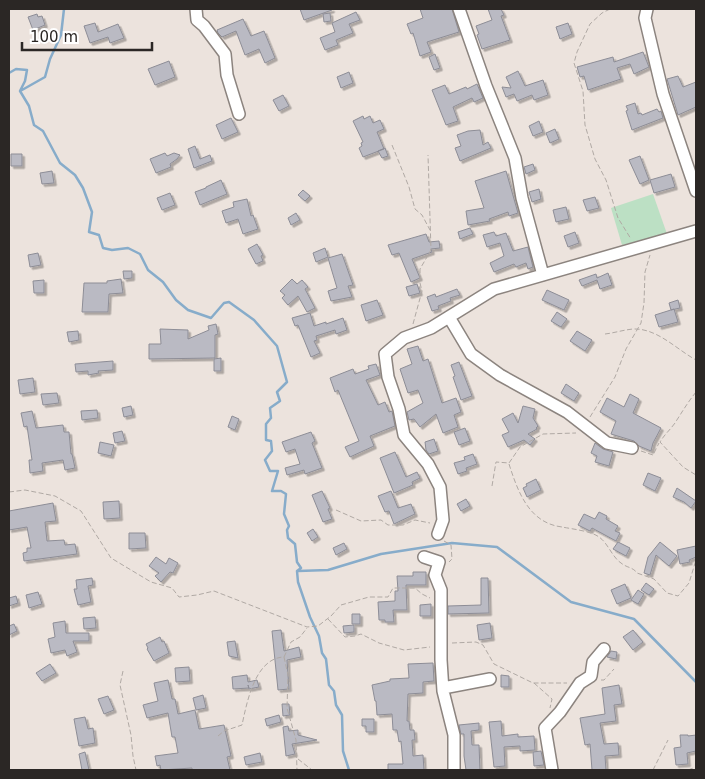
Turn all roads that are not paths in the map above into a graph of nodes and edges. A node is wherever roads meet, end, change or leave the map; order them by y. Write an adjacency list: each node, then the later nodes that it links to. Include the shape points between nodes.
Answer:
1 (196, 9): 4 (street, via 197,20 225,54 227,75)
2 (459, 9): 7 (street, via 515,158 522,198)
3 (647, 9): 5 (street, via 645,18 663,94)
4 (239, 114)
5 (696, 191)
6 (696, 231): 7 (street)
7 (543, 275): 8 (street, via 494,289)
8 (449, 318): 9 (street, via 471,354 500,375 567,412 607,443); 10 (street, via 408,336 385,354 404,435 428,464 440,487 443,520)
9 (632, 448)
10 (438, 534)
11 (424, 557): 14 (street, via 439,562 435,575 442,603)
12 (604, 649): 16 (street, via 593,662 591,676 580,683 545,728)
13 (490, 679): 14 (street)
14 (443, 688): 15 (street, via 454,735)
15 (454, 770)
16 (552, 770)

